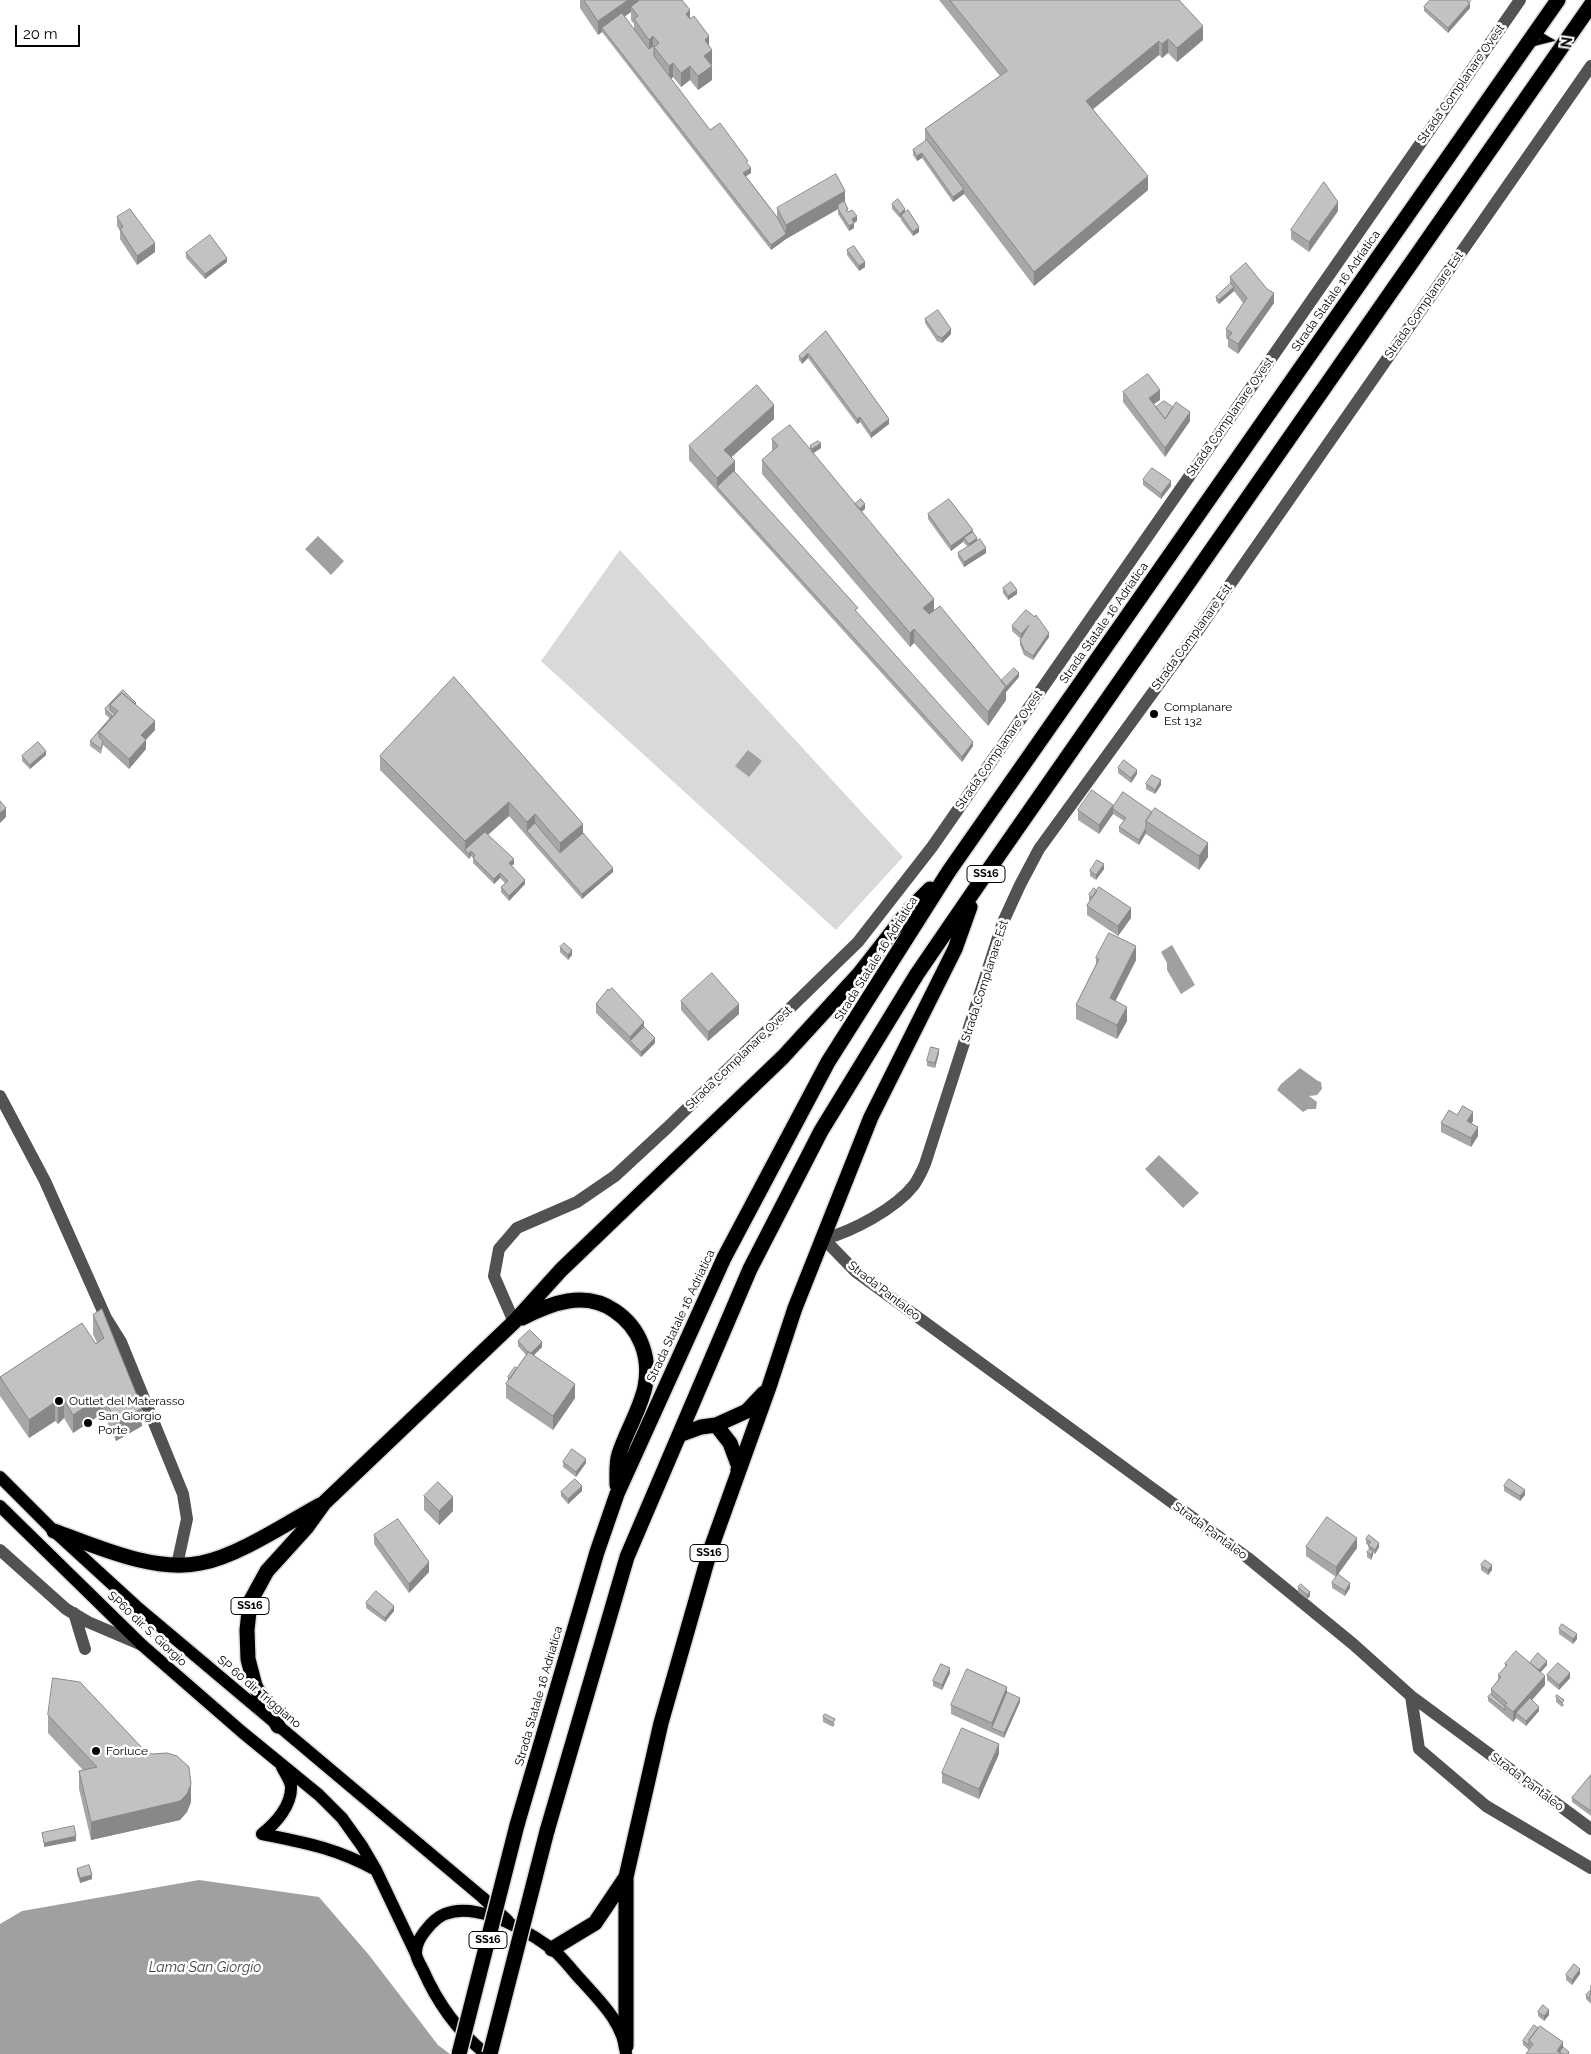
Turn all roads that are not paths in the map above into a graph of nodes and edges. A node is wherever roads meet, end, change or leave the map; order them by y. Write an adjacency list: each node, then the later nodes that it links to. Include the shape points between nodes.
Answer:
1 (1520, 0): 9 (street, Strada Complanare Ovest, via 938,839 858,942 615,1176 577,1202 517,1228 499,1249 494,1276)
2 (1558, 0): 5 (highway, Strada Statale 16 Adriatica / SS16)
3 (1591, 5): 6 (highway, SS16)
4 (1591, 66): 8 (street, Strada Complanare Est, via 1200,629 1039,849 1004,922 925,1164 914,1184 903,1197 876,1215)
5 (949, 871): 9 (highway, SS16, via 910,910 859,974 782,1057 561,1270); 15 (highway, Strada Statale 16 Adriatica / SS16, via 819,1079 724,1258)
6 (978, 885): 8 (highway, SS16, via 955,949 871,1117); 12 (highway, SS16, via 917,974 821,1131 750,1269)
7 (0, 1096): 20 (street, via 45,1181 106,1318 121,1342 182,1494 187,1519)
8 (824, 1239): 10 (highway, SS16, via 795,1308); 24 (street, Strada Pantaleo, via 856,1272 1248,1558)
9 (514, 1322): 15 (highway, SS16, via 559,1302 581,1300 606,1304 626,1318 640,1337 647,1362 645,1387 618,1456); 16 (highway, SS16)
10 (769, 1387): 11 (highway, SS16, via 747,1411); 14 (highway, SS16)
11 (716, 1425): 12 (highway, SS16); 14 (highway, SS16, via 730,1443 739,1467)
12 (679, 1435): 37 (highway, SS16, bridge, via 627,1557 547,1831)
13 (0, 1477): 18 (main road, SP 60 dir. Triggiano)
14 (734, 1482): 30 (highway, SS16, via 710,1551 663,1714)
15 (617, 1494): 35 (highway, Strada Statale 16 Adriatica / SS16, bridge, via 517,1825)
16 (324, 1503): 20 (highway, via 215,1559 200,1564); 25 (highway, SS16, via 267,1571 250,1602 248,1659 255,1686)
17 (0, 1506): 22 (main road, SP60 dir. S. Giorgio)
18 (54, 1532): 20 (highway, via 158,1564); 25 (main road, SP 60 dir. Triggiano)
19 (0, 1550): 21 (street)
20 (177, 1565)
21 (74, 1613): 22 (street); 23 (street)
22 (142, 1645): 26 (main road, SP60 dir. S. Giorgio)
23 (85, 1649)
24 (1411, 1696): 27 (street, Strada Pantaleo); 28 (street, via 1419,1749 1486,1806)
25 (278, 1726): 31 (main road, SP 60 dir. Triggiano)
26 (281, 1765): 29 (main road, SP60 dir. S. Giorgio, via 342,1818); 29 (main road, via 290,1786 290,1797 277,1822 262,1834 320,1846 351,1856)
27 (1591, 1829)
28 (1591, 1868)
29 (376, 1870): 33 (main road, SP60 dir. S. Giorgio)
30 (626, 1878): 32 (highway, via 595,1923); 34 (highway, SS16)
31 (508, 1921): 32 (main road); 33 (main road, via 479,1912 458,1911 438,1916 421,1935)
32 (552, 1949): 34 (main road, via 615,2019)
33 (416, 1954): 36 (main road, SP60 dir. S. Giorgio, via 448,2017)
34 (626, 2050)
35 (459, 2054)
36 (486, 2054)
37 (490, 2054)

